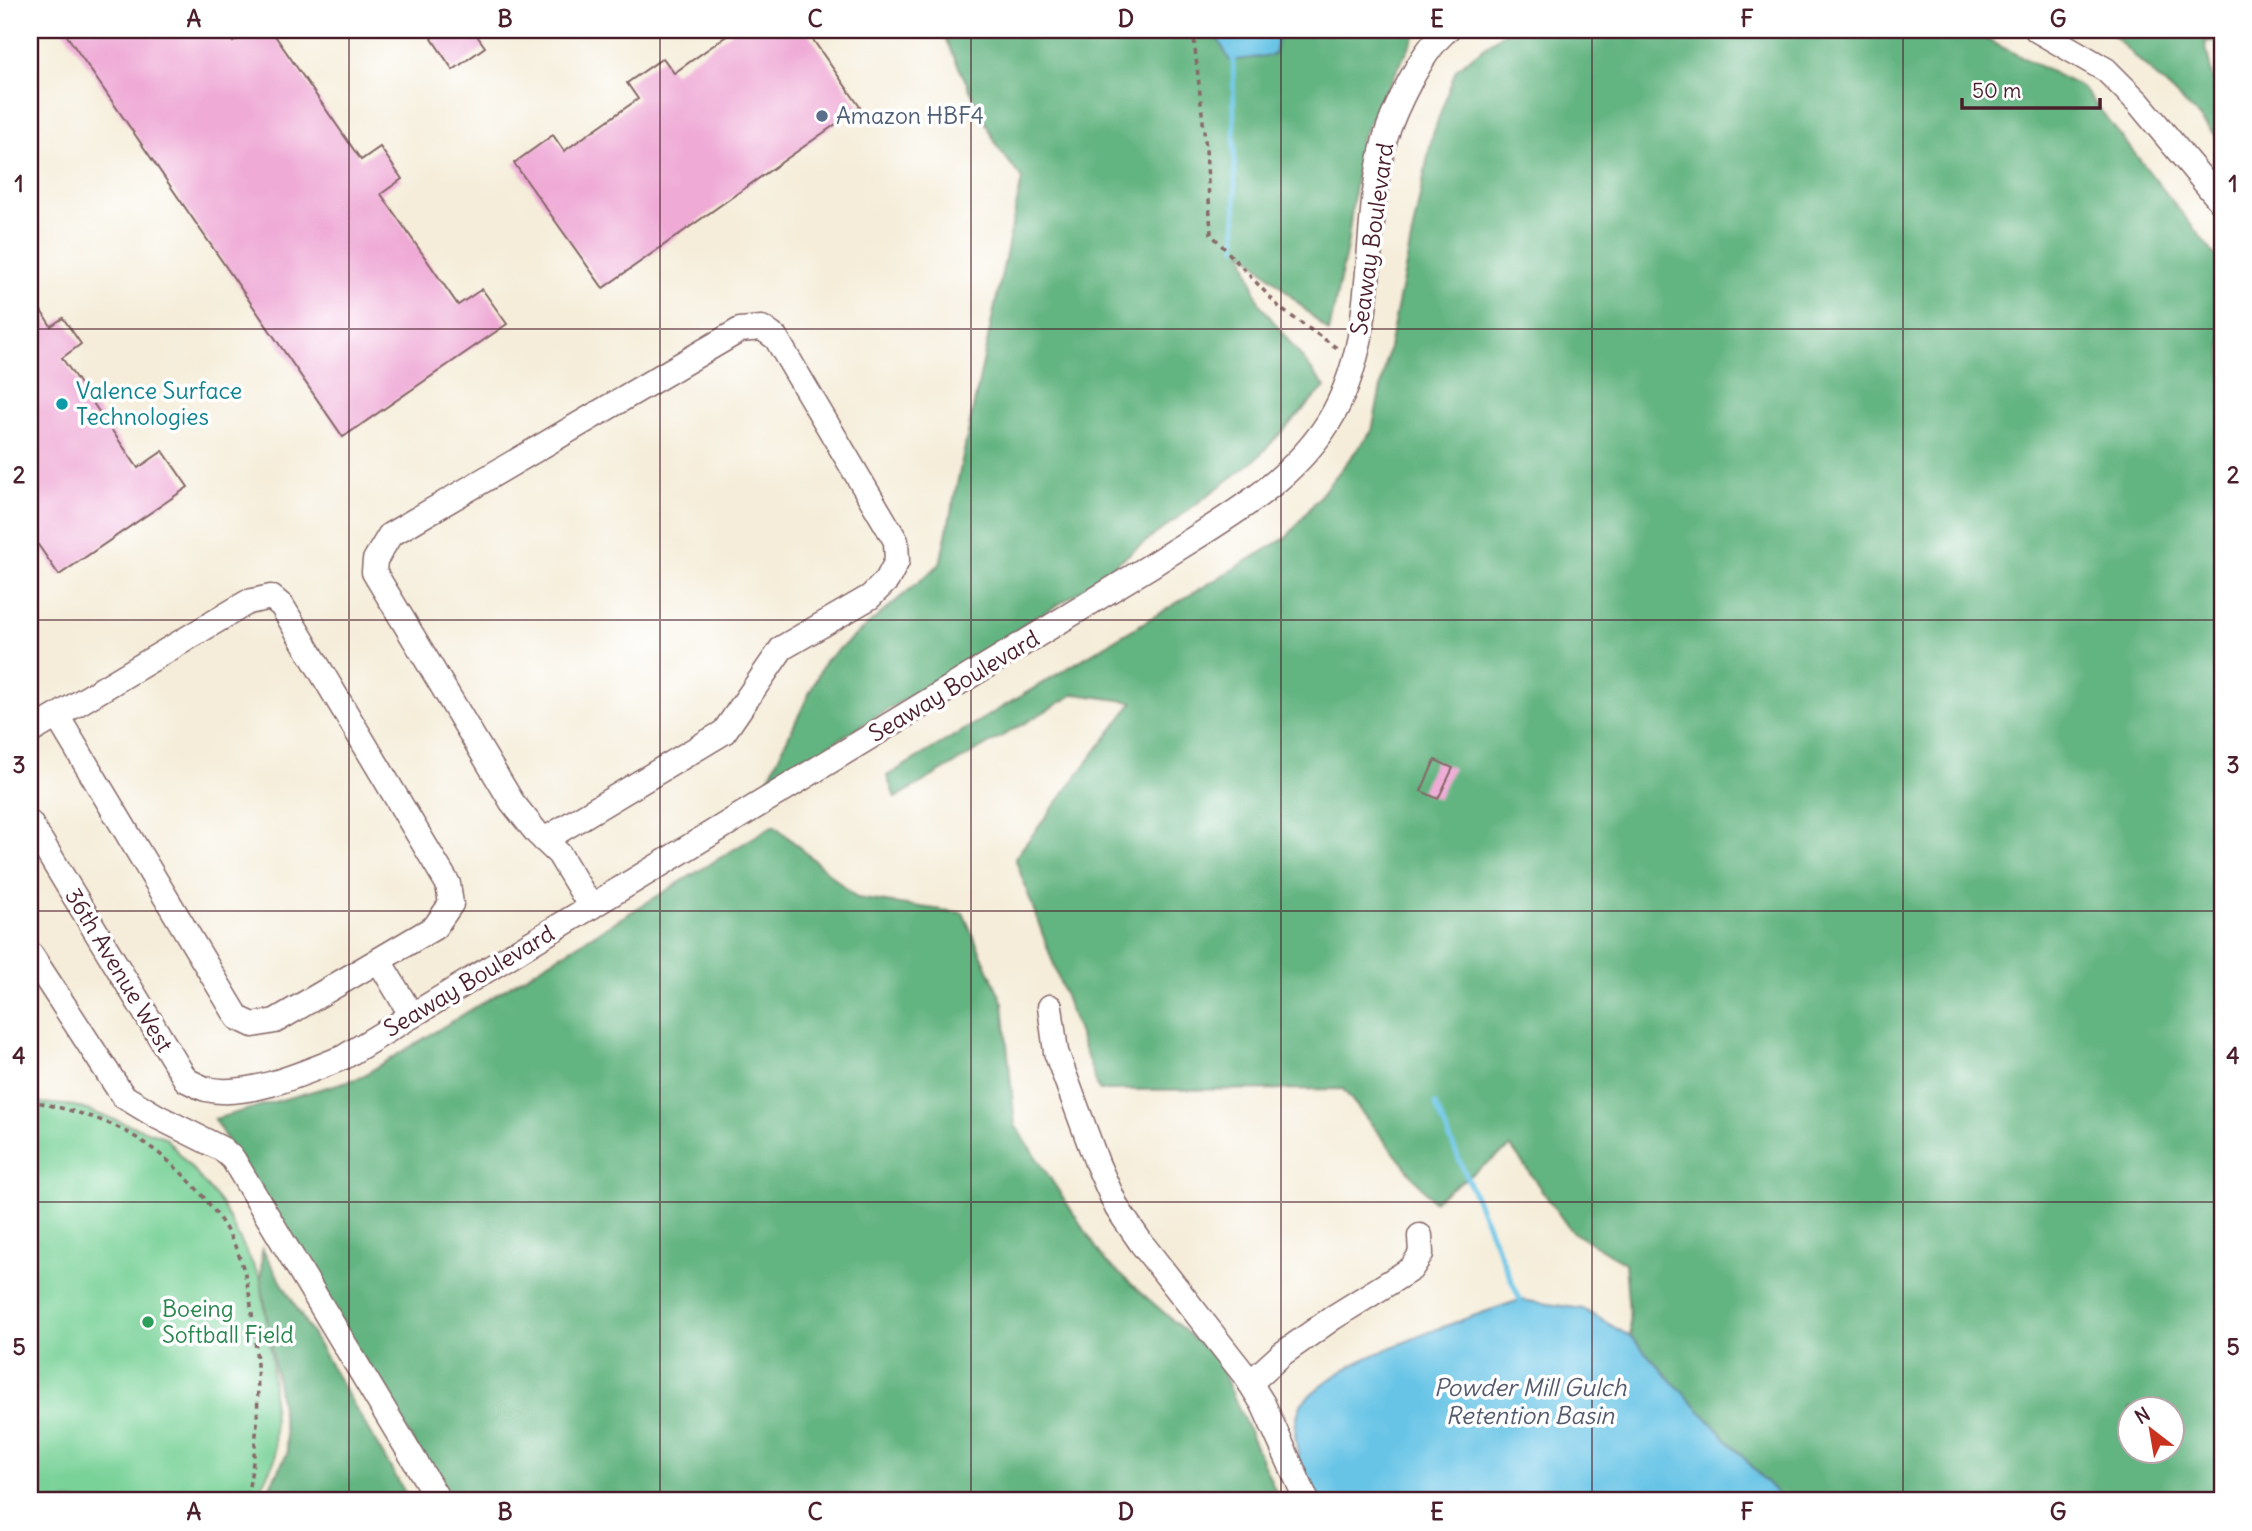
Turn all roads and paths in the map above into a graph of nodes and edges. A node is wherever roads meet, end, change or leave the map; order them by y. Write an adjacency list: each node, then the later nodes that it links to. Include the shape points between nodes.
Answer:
1 (1193, 30): 5 (path, via 1211,234 1282,309)
2 (1447, 30): 5 (street, Seaway Boulevard, via 1429,46 1398,103 1385,140 1367,295)
3 (2037, 30): 4 (street, via 2106,71 2138,102)
4 (2222, 203)
5 (1354, 360): 10 (street, Seaway Boulevard, via 1328,423 1303,456 1263,494)
6 (57, 716): 7 (street); 12 (street, via 237,1018 253,1025 275,1021); 12 (street, via 248,602 271,597 282,606 448,884 451,904 435,927)
7 (30, 732)
8 (30, 823): 15 (street, 36th Avenue West)
9 (544, 840): 9 (street, via 505,791 374,572 375,560 390,536 740,330 762,328 776,338 896,541 897,561 870,597 782,648 724,732); 10 (street, via 559,854)
10 (591, 907): 14 (street, Seaway Boulevard)
11 (30, 956): 20 (street, via 122,1096 233,1159)
12 (379, 961): 14 (street)
13 (1050, 1007): 18 (street, via 1056,1052 1117,1208)
14 (412, 1016): 15 (street, Seaway Boulevard, via 344,1057 282,1081 246,1089 208,1089)
15 (186, 1080)
16 (30, 1100): 19 (path, via 120,1129 157,1152 182,1172 232,1241 249,1287 256,1349 259,1408)
17 (1420, 1236): 18 (street, via 1422,1254 1411,1269 1302,1339)
18 (1250, 1383): 21 (street)
19 (246, 1501)
20 (439, 1501)
21 (1307, 1501)

